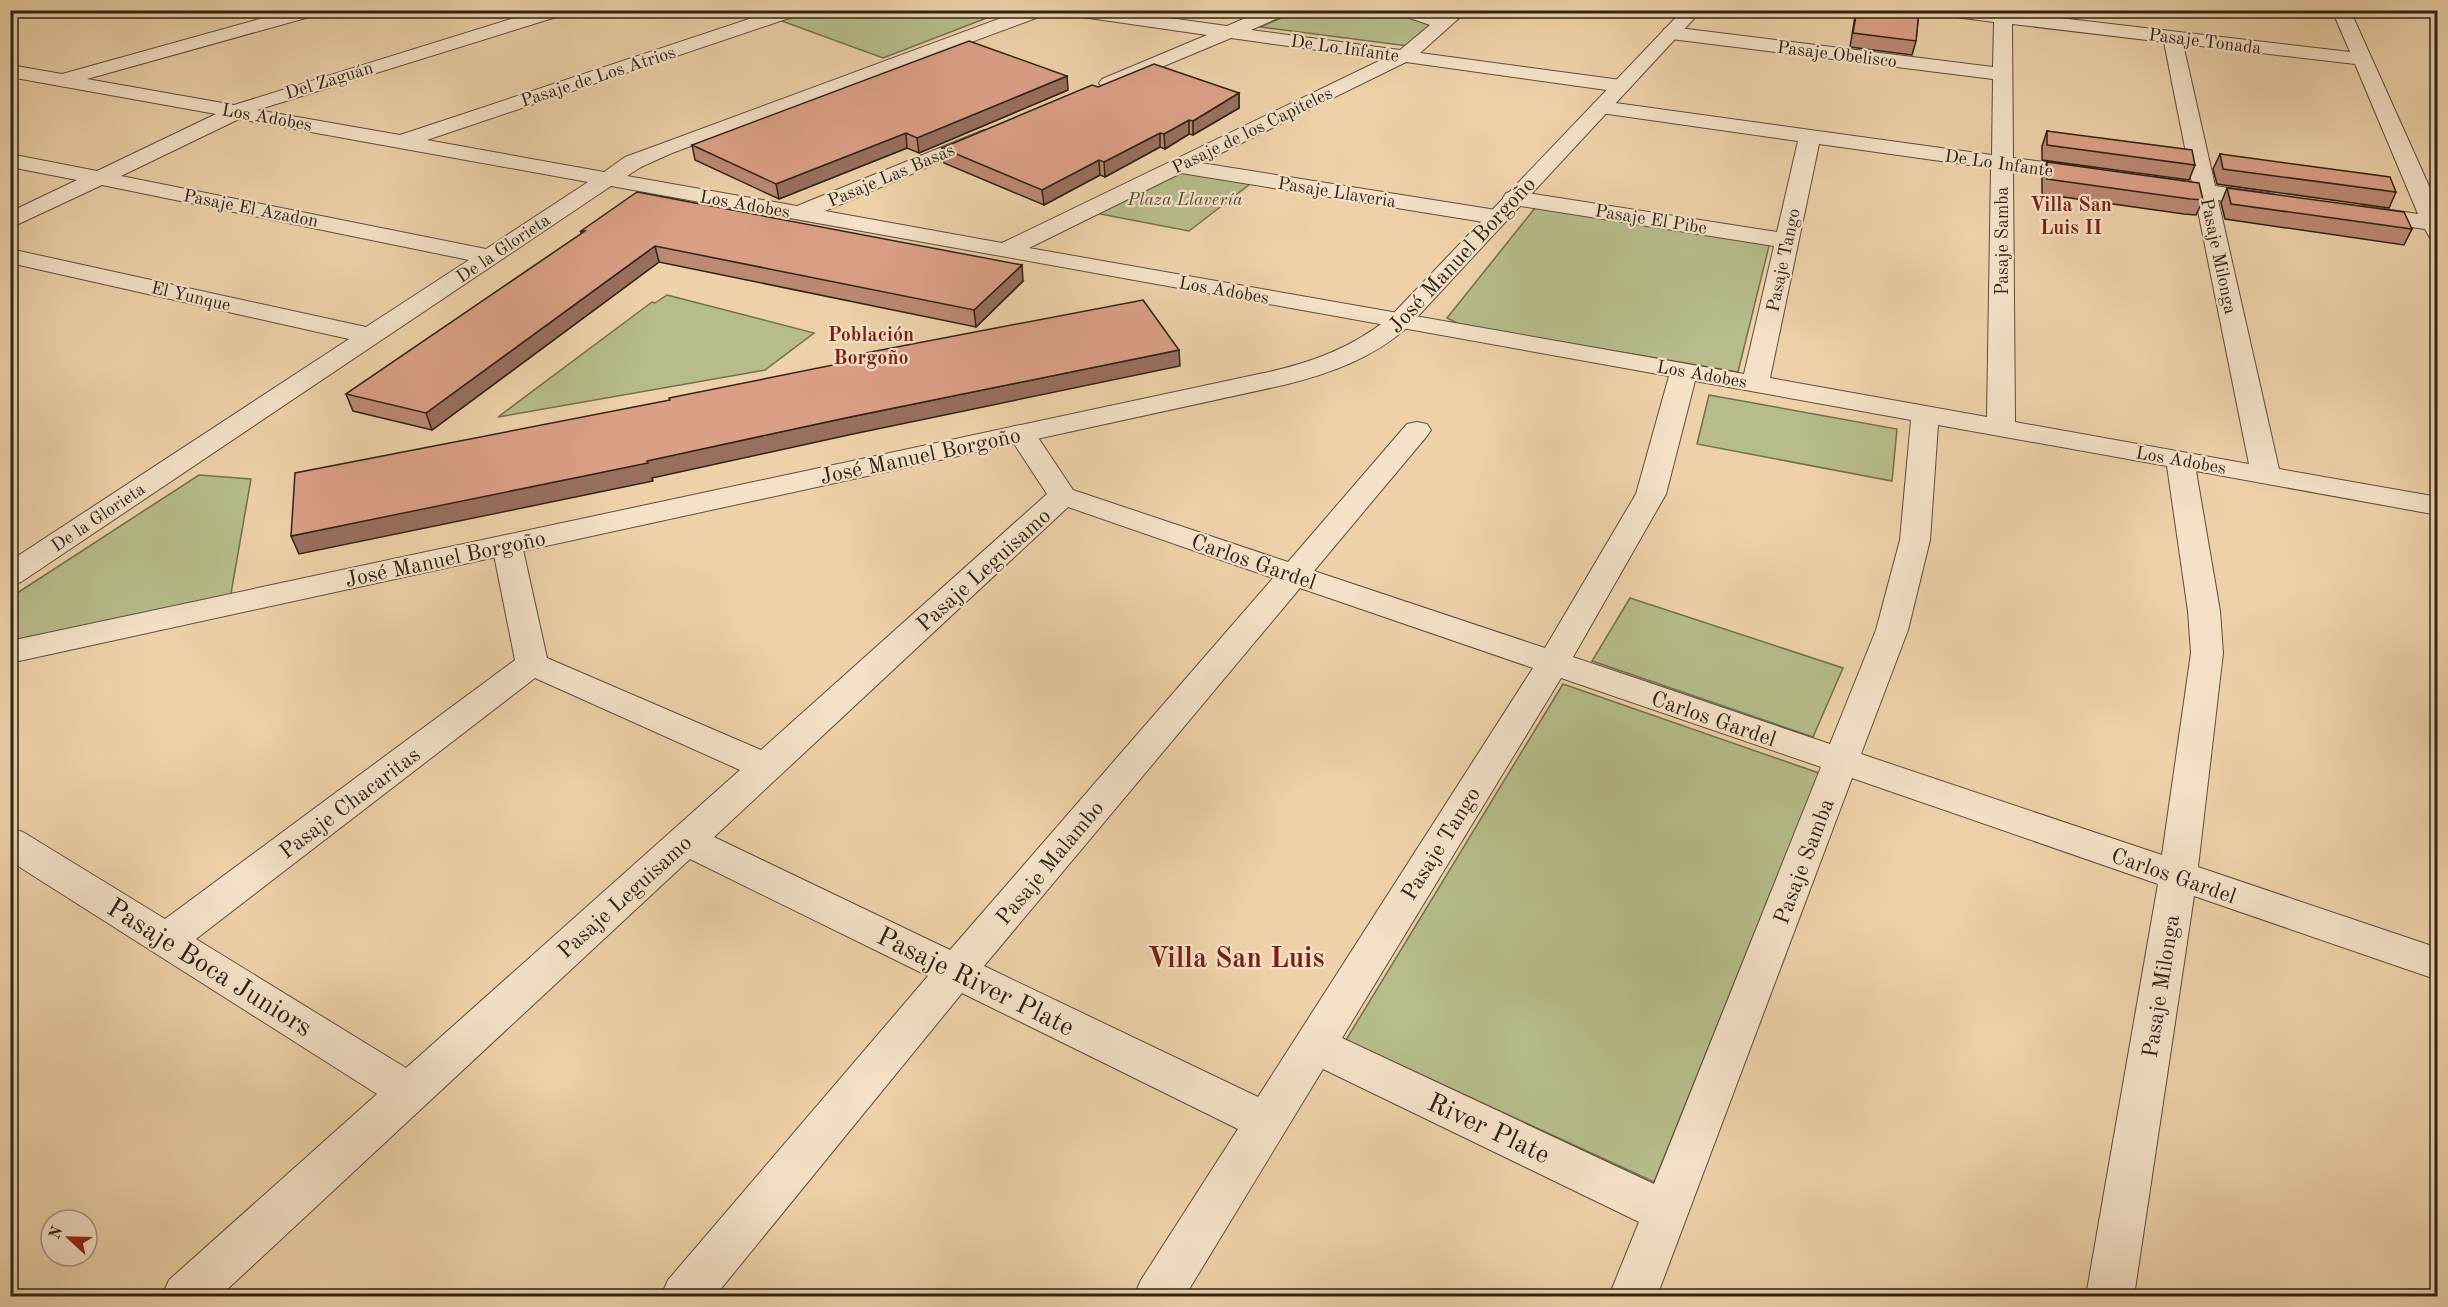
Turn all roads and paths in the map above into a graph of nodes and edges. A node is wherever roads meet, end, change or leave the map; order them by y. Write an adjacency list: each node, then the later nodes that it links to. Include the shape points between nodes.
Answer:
1 (314, 10): 21 (street)
2 (560, 10): 25 (street, Del Zaguán)
3 (795, 10): 28 (street, Pasaje de Los Atrios)
4 (1041, 10): 33 (street, De la Glorieta, via 648,155)
5 (1068, 10): 14 (street, De Lo Infante)
6 (1281, 10): 14 (street)
7 (1404, 10): 11 (street)
8 (1693, 10): 15 (street, José Manuel Borgoño)
9 (1940, 10): 12 (street, Pasaje Tonada)
10 (2341, 10): 18 (street)
11 (1452, 17): 17 (street, Pasaje de los Capiteles)
12 (2003, 18): 13 (street, Pasaje Tonada); 20 (street, Pasaje Samba)
13 (2064, 18): 16 (street, Pasaje Tonada)
14 (1229, 32): 17 (street, De Lo Infante); 23 (street)
15 (1671, 33): 20 (street, Pasaje Obelisco); 22 (street, José Manuel Borgoño)
16 (2172, 38): 18 (street, Pasaje Tonada); 36 (street, Pasaje Milonga)
17 (1404, 56): 22 (street, De Lo Infante); 31 (street, Pasaje de los Capiteles)
18 (2362, 59): 43 (street)
19 (10, 71): 21 (street, Los Adobes)
20 (2003, 74): 30 (street, Pasaje Samba)
21 (61, 80): 25 (street, Los Adobes)
22 (1621, 86): 24 (street, José Manuel Borgoño)
23 (1090, 91)
24 (1601, 107): 27 (street, De Lo Infante); 37 (street, José Manuel Borgoño)
25 (235, 111): 28 (street, Los Adobes); 32 (street, Del Zaguán)
26 (1002, 128): 40 (street, Pasaje Las Basas)
27 (1810, 136): 30 (street, De Lo Infante); 44 (street, Pasaje Tango)
28 (401, 142): 33 (street, Los Adobes)
29 (10, 160): 32 (street, Pasaje El Azadon)
30 (2002, 163): 34 (street, De Lo Infante); 53 (street, Pasaje Samba)
31 (1179, 166): 41 (street, Pasaje Llaveria); 45 (street, Pasaje de los Capiteles)
32 (100, 177): 42 (street, Del Zaguán); 47 (street, Pasaje El Azadon)
33 (608, 179): 40 (street, Los Adobes); 47 (street, De la Glorieta)
34 (2115, 179)
35 (2138, 182): 36 (street)
36 (2205, 191): 38 (street); 57 (street, Pasaje Milonga)
37 (1514, 198): 41 (street, José Manuel Borgoño); 44 (street, Pasaje El Pibe)
38 (2285, 202)
39 (2342, 210): 43 (street)
40 (799, 213): 45 (street, Los Adobes)
41 (1496, 217): 48 (street, José Manuel Borgoño)
42 (10, 221)
43 (2435, 228)
44 (1787, 241): 51 (street, Pasaje Tango)
45 (1004, 251): 48 (street, Los Adobes)
46 (10, 256): 49 (street, El Yunque)
47 (490, 257): 49 (street, De la Glorieta)
48 (1399, 322): 50 (street, Los Adobes); 55 (street, José Manuel Borgoño, via 1374,343 1329,364)
49 (371, 336): 61 (street, De la Glorieta)
50 (1684, 371): 51 (street, Los Adobes); 64 (street, Pasaje Tango, via 1651,494)
51 (1755, 384): 52 (street, Los Adobes)
52 (1925, 414): 53 (street, Los Adobes); 66 (street, Pasaje Samba, via 1915,540 1905,586 1893,630)
53 (2001, 428): 56 (street, Los Adobes)
54 (1417, 430): 62 (street, Pasaje Malambo)
55 (1021, 433): 58 (street); 60 (street, José Manuel Borgoño)
56 (2180, 460): 57 (street, Los Adobes); 70 (street, Pasaje Milonga, via 2207,653)
57 (2266, 476): 59 (street, Los Adobes)
58 (1063, 496): 62 (street, Carlos Gardel); 67 (street, Pasaje Leguisamo)
59 (2438, 506)
60 (507, 545): 63 (street, José Manuel Borgoño); 65 (street)
61 (10, 575)
62 (1294, 575): 64 (street, Carlos Gardel); 73 (street, Pasaje Malambo)
63 (10, 652)
64 (1553, 663): 66 (street, Carlos Gardel); 74 (street, Pasaje Tango)
65 (532, 664): 67 (street); 71 (street, Pasaje Chacaritas)
66 (1842, 761): 70 (street, Carlos Gardel); 77 (street, Pasaje Samba)
67 (766, 767): 68 (street, Pasaje Leguisamo)
68 (686, 840): 73 (street, Pasaje River Plate); 75 (street, Pasaje Leguisamo)
69 (10, 842): 71 (street, Pasaje Boca Juniors)
70 (2178, 876): 72 (street, Carlos Gardel); 82 (street, Pasaje Milonga)
71 (166, 940): 75 (street, Pasaje Boca Juniors)
72 (2438, 964)
73 (956, 971): 76 (street, Pasaje River Plate); 79 (street, Pasaje Malambo)
74 (1313, 1044): 76 (street, Pasaje Tango); 77 (street, River Plate)
75 (409, 1092): 78 (street, Pasaje Leguisamo)
76 (1265, 1121): 80 (street, Pasaje Tango)
77 (1665, 1212): 81 (street, Pasaje Samba)
78 (186, 1296)
79 (685, 1296)
80 (1158, 1296)
81 (1633, 1296)
82 (2110, 1296)

